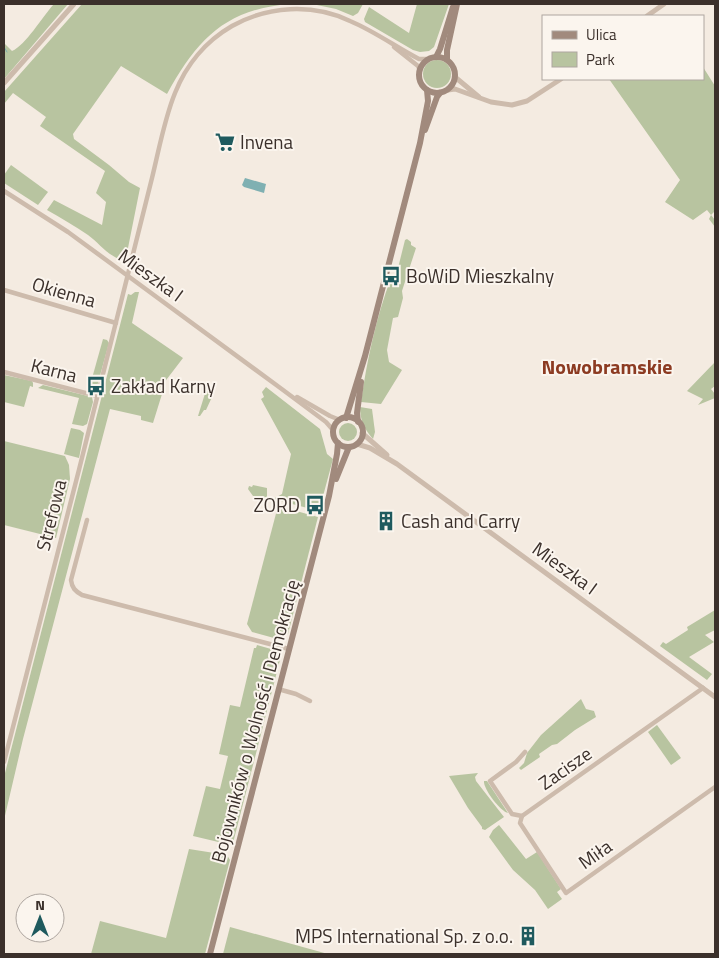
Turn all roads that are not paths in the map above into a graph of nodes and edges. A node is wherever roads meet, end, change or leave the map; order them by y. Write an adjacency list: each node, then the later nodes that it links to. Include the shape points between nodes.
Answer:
1 (74, 4): 12 (street)
2 (456, 4): 6 (main road); 8 (main road)
3 (664, 4): 4 (street)
4 (648, 15)
5 (393, 46): 7 (street, via 419,59); 9 (street); 19 (street, Strefowa, via 356,24 310,9 278,10 252,17 230,27 208,44 189,66 172,103)
6 (436, 57): 7 (main road); 8 (main road)
7 (427, 59): 9 (main road)
8 (447, 59): 10 (main road, via 455,69)
9 (420, 71): 13 (main road, via 420,81)
10 (456, 77): 14 (main road); 16 (street)
11 (560, 80): 16 (street, via 537,96 518,104 499,104)
12 (4, 83)
13 (427, 90): 15 (main road); 17 (main road)
14 (448, 90): 15 (main road); 16 (street, via 455,89)
15 (440, 93): 17 (main road)
16 (480, 98)
17 (420, 143): 22 (main road)
18 (4, 191): 19 (street, Mieszka I)
19 (128, 276): 21 (street, Strefowa); 24 (street, Mieszka I)
20 (4, 290): 21 (street, Okienna)
21 (116, 323): 25 (street, Strefowa)
22 (365, 356): 26 (main road); 27 (main road)
23 (4, 372): 25 (street, Karna)
24 (279, 387): 26 (street, Mieszka I, via 330,416); 28 (street, Mieszka I)
25 (97, 396): 42 (street, Strefowa)
26 (343, 419): 27 (main road); 28 (main road)
27 (358, 422): 29 (main road)
28 (333, 430): 30 (main road)
29 (362, 433): 31 (main road); 33 (street, Mieszka I)
30 (338, 443): 32 (main road); 34 (main road, Bojowników o Wolność i Demokrację)
31 (357, 444): 32 (main road); 33 (street, Mieszka I)
32 (349, 447): 34 (main road, Bojowników o Wolność i Demokrację)
33 (397, 464): 37 (street, Mieszka I)
34 (329, 496): 36 (main road, Bojowników o Wolność i Demokrację)
35 (87, 520): 36 (street, via 72,580 76,592)
36 (289, 649): 38 (main road, Bojowników o Wolność i Demokrację)
37 (703, 688): 39 (street, Mieszka I); 44 (street, Zacisze)
38 (278, 689): 40 (street); 45 (main road, Bojowników o Wolność i Demokrację)
39 (715, 697)
40 (310, 701)
41 (525, 752): 44 (street, Zacisze, via 490,781 512,814)
42 (4, 762)
43 (715, 787): 44 (street, Miła, via 566,893 520,823)
44 (522, 816)
45 (210, 954)

